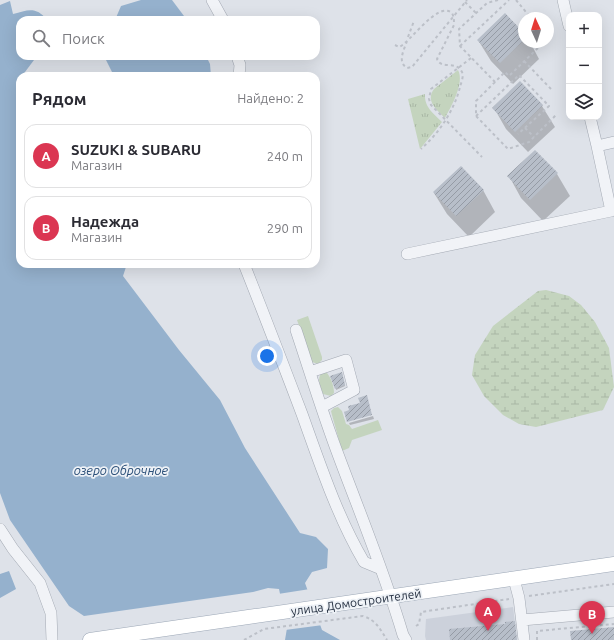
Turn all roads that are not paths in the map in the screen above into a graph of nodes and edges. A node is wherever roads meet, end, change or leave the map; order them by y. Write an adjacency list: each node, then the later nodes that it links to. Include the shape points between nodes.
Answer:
1 (212, 0): 4 (street)
2 (563, 0): 3 (street)
3 (566, 13)
4 (222, 16)
5 (239, 60): 6 (street)
6 (239, 72)
7 (591, 120): 9 (street)
8 (614, 142): 9 (street)
9 (597, 146): 10 (street, via 611,211)
10 (407, 254)
11 (246, 268): 17 (street, via 340,515 364,562)
12 (296, 330): 13 (street)
13 (310, 372): 14 (street); 14 (street, via 346,360 354,390)
14 (322, 407): 17 (street)
15 (0, 529): 23 (street, via 40,583 52,613)
16 (614, 564): 18 (main road, улица Домостроителей)
17 (381, 569): 19 (street)
18 (514, 579): 19 (main road, улица Домостроителей); 21 (street)
19 (392, 597): 22 (main road, улица Домостроителей); 24 (street)
20 (614, 612): 21 (street)
21 (522, 620): 25 (street)
22 (94, 639)
23 (52, 640)
24 (406, 640)
25 (524, 640)

